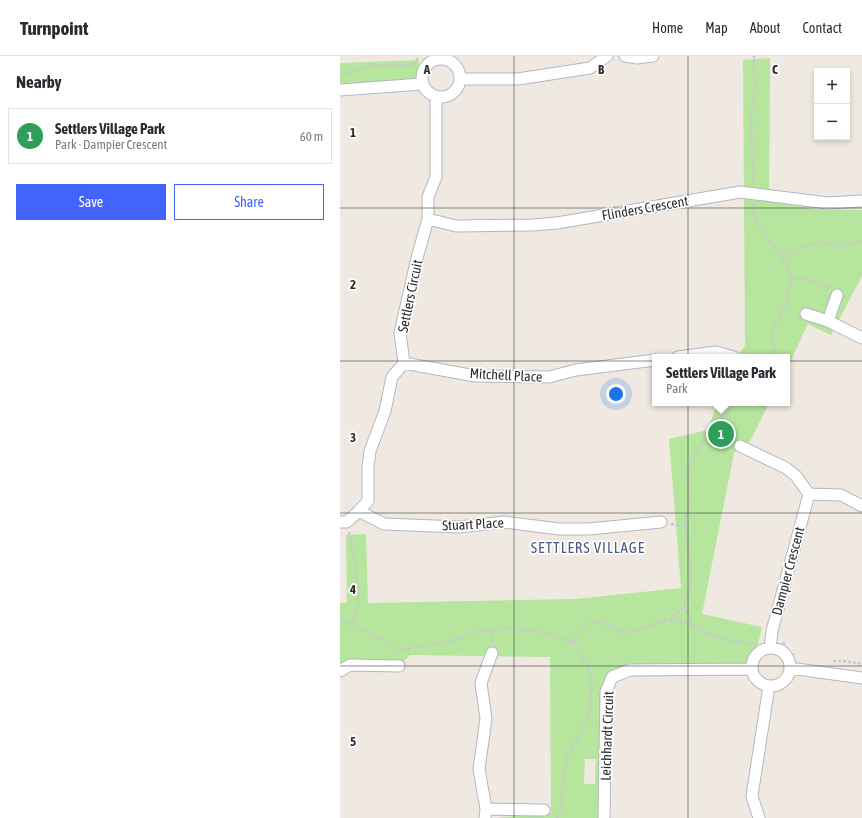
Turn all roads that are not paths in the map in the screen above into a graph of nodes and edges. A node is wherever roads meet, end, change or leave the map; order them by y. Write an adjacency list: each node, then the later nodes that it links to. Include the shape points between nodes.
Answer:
1 (607, 56): 5 (street, via 590,68 518,79)
2 (625, 56): 3 (street)
3 (653, 56)
4 (438, 57): 5 (street, via 456,65); 6 (street, via 424,68)
5 (461, 79): 8 (street, via 457,90 452,94)
6 (422, 84): 7 (street); 8 (street, via 427,92)
7 (340, 90)
8 (436, 97): 10 (street, Settlers Circuit, via 436,177 428,197)
9 (862, 202): 10 (street, Flinders Crescent, via 828,203 740,192 557,223 456,226)
10 (428, 219): 18 (street, Settlers Circuit, via 400,333)
11 (837, 295): 13 (street)
12 (806, 314): 13 (street)
13 (828, 321): 14 (street)
14 (862, 338)
15 (701, 354): 16 (street)
16 (723, 354)
17 (652, 360): 18 (street, Mitchell Place, via 576,370 549,378 475,376)
18 (404, 363): 22 (street, via 392,377 385,411 370,451 368,501)
19 (740, 446): 20 (street, via 786,468 796,476)
20 (809, 494): 21 (street, via 841,495); 25 (street, Dampier Crescent)
21 (862, 506)
22 (359, 511): 23 (street); 24 (street, Stuart Place, via 384,524 459,527 504,522 559,530)
23 (343, 522)
24 (661, 522)
25 (770, 646): 28 (street, via 788,658); 29 (street, via 757,655)
26 (492, 653): 34 (street, via 482,683 486,719 479,769)
27 (399, 666): 30 (street, via 350,665)
28 (790, 668): 31 (street); 32 (street, via 786,679 778,685)
29 (752, 669): 32 (street, via 758,681); 35 (street, Leichhardt Circuit, via 630,670 612,677 606,692)
30 (340, 671)
31 (862, 678)
32 (769, 686): 36 (street, via 752,796)
33 (544, 810): 34 (street)
34 (485, 813)
35 (604, 818)
36 (759, 818)

